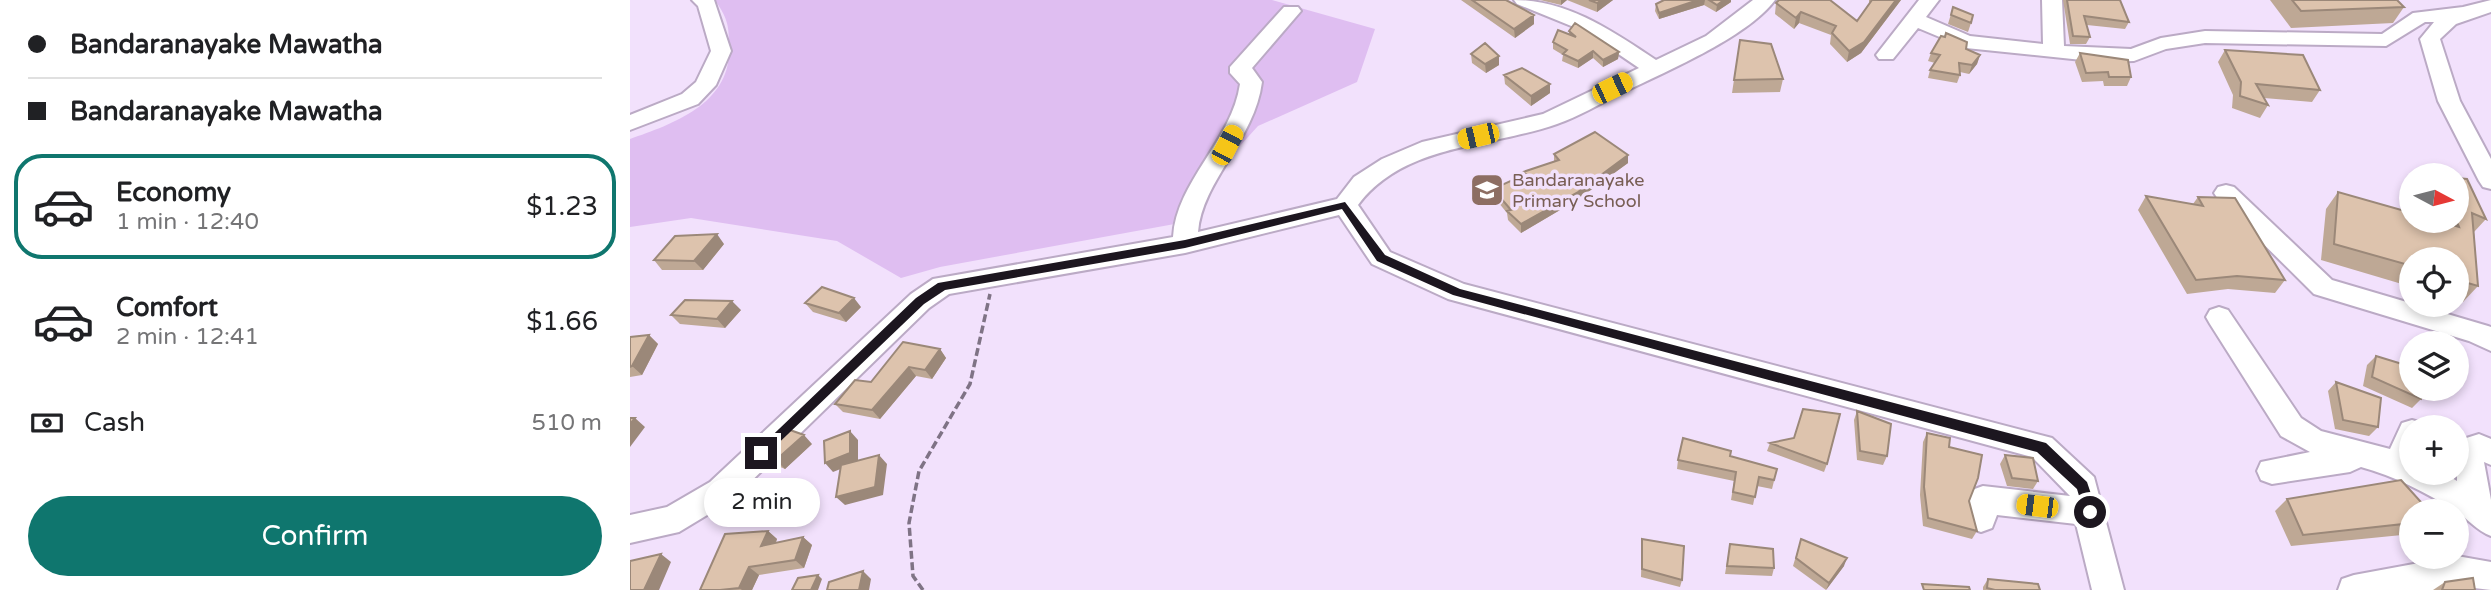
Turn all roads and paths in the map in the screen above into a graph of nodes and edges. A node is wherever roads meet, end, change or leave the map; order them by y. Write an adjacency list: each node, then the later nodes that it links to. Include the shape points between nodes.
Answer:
1 (702, 0): 13 (street, via 721,51 705,85 690,99)
2 (1524, 0): 12 (street, via 1592,28)
3 (1765, 0): 12 (street, via 1713,40)
4 (1929, 0): 9 (street)
5 (2052, 0): 10 (street)
6 (2491, 6): 8 (street)
7 (1291, 11): 18 (street, via 1241,67 1251,90 1187,221)
8 (2462, 13): 10 (street, via 2420,17 2386,40 2368,42 2205,37 2161,44 2134,55); 14 (street, via 2439,24 2430,39 2449,101)
9 (1914, 19): 10 (street, via 1966,42); 11 (street)
10 (2054, 51)
11 (1886, 55)
12 (1654, 68): 17 (street, via 1549,119 1430,147 1390,164 1362,183)
13 (630, 124)
14 (2482, 147): 15 (street)
15 (2491, 181)
16 (2226, 192): 21 (street, via 2323,287 2478,332)
17 (1345, 205): 18 (street); 27 (street, via 1381,258 1457,292 2041,447 2082,486)
18 (1185, 244): 19 (street)
19 (993, 277): 30 (street, via 942,286 920,301 721,491 676,519 654,528); 32 (path, via 970,384 919,471 909,523 913,576)
20 (2219, 317): 23 (street, via 2291,426 2313,440)
21 (2491, 340)
22 (2472, 449): 28 (street)
23 (2353, 451): 24 (street); 25 (street, via 2350,459)
24 (2399, 466)
25 (2272, 471)
26 (2434, 485): 28 (street)
27 (2090, 512): 29 (street, via 1983,500); 33 (street)
28 (2484, 515)
29 (1981, 518)
30 (630, 529)
31 (2491, 577): 34 (street, via 2457,571)
32 (923, 590)
33 (2108, 590)
34 (2354, 590)

